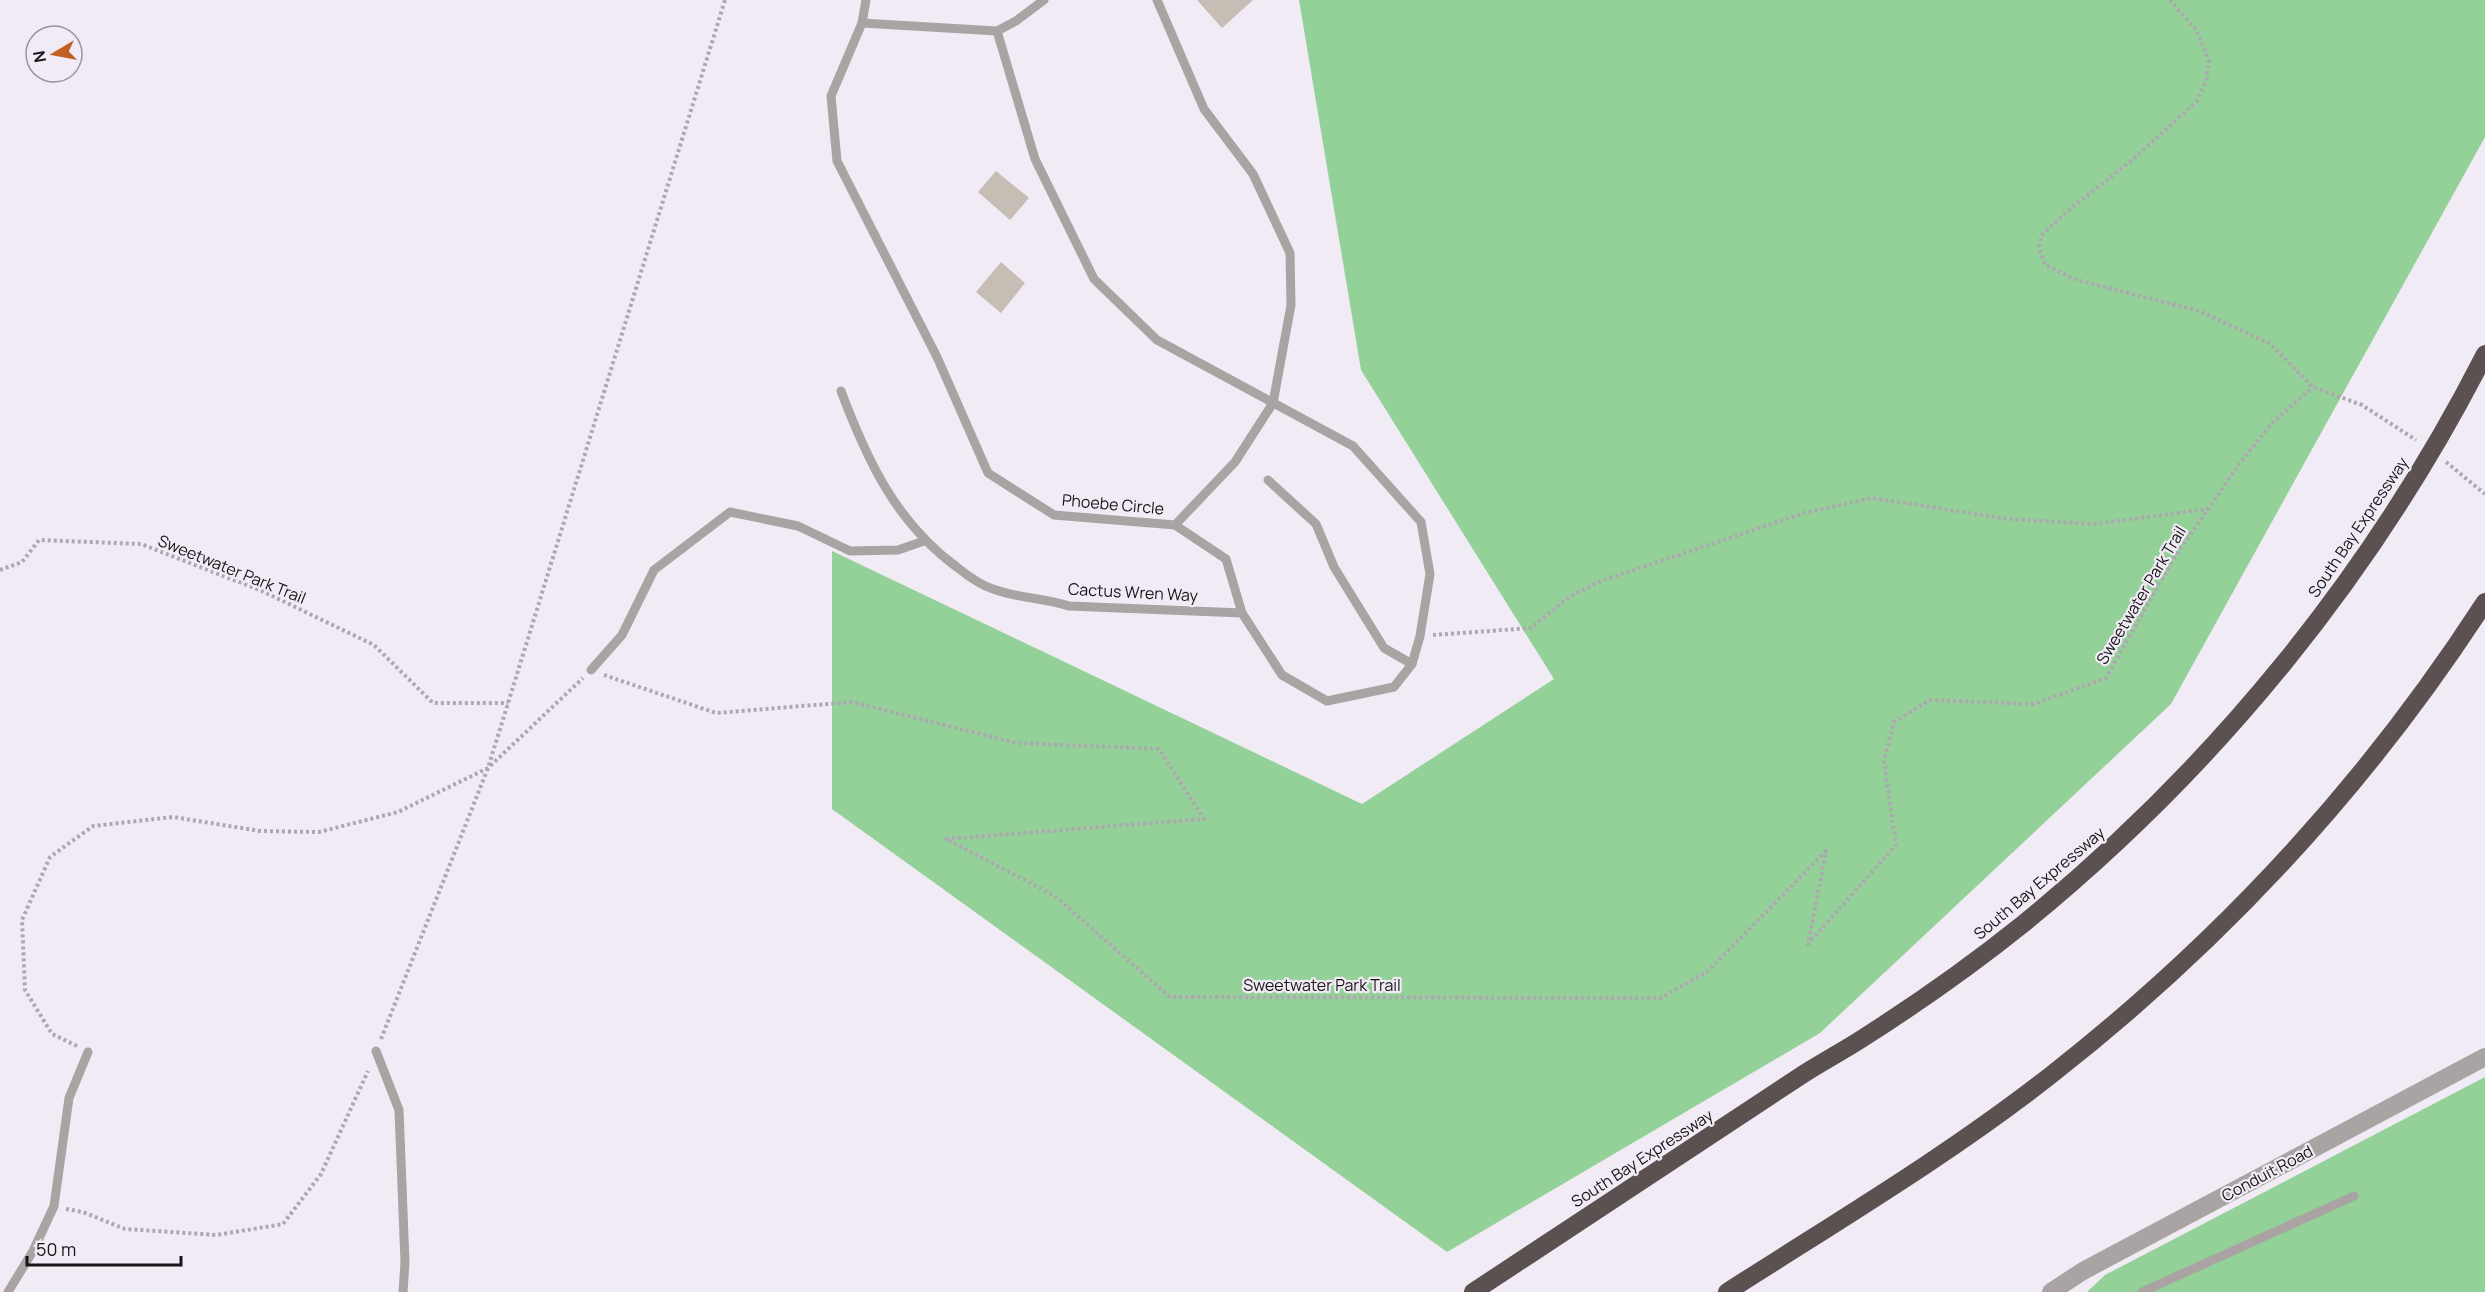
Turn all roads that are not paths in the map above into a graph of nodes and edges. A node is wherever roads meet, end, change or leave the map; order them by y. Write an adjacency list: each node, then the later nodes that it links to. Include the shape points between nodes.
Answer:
1 (866, 0): 4 (lane, Phoebe Circle)
2 (1044, 0): 5 (lane)
3 (1157, 0): 8 (lane, via 1204,109 1253,174 1290,253 1291,305)
4 (862, 23): 5 (lane); 10 (lane, Phoebe Circle, via 831,96 837,161 937,357 988,473 1054,515)
5 (997, 31): 8 (lane, Phoebe Circle, via 1035,159 1094,279 1157,340)
6 (2485, 354): 22 (highway, South Bay Expressway, via 2407,492 2295,651 2225,733 2119,841 2021,926 1917,1002)
7 (841, 391): 11 (lane, Cactus Wren Way, via 878,476)
8 (1273, 403): 10 (lane, via 1235,462); 14 (lane, Phoebe Circle, via 1353,446 1421,522 1430,573)
9 (1268, 480): 14 (lane, via 1316,525 1334,567 1384,648)
10 (1175, 525): 13 (lane, Phoebe Circle, via 1226,559)
11 (924, 541): 13 (lane, Cactus Wren Way, via 993,590 1069,606); 15 (lane, via 898,550 850,551 798,526 730,512 654,570 622,635)
12 (2485, 602): 23 (highway, via 2428,686 2344,793 2253,894 2155,989 1995,1117)
13 (1242, 613): 14 (lane, Phoebe Circle, via 1282,675 1327,702 1394,687)
14 (1412, 664)
15 (591, 670)
16 (376, 1051): 21 (lane, via 399,1110)
17 (88, 1052): 20 (lane, via 69,1098 54,1206)
18 (2485, 1057): 24 (street, Conduit Road, via 2093,1265)
19 (2354, 1196): 25 (lane)
20 (8, 1292)
21 (403, 1292)
22 (1473, 1292)
23 (1727, 1292)
24 (2051, 1292)
25 (2142, 1292)

